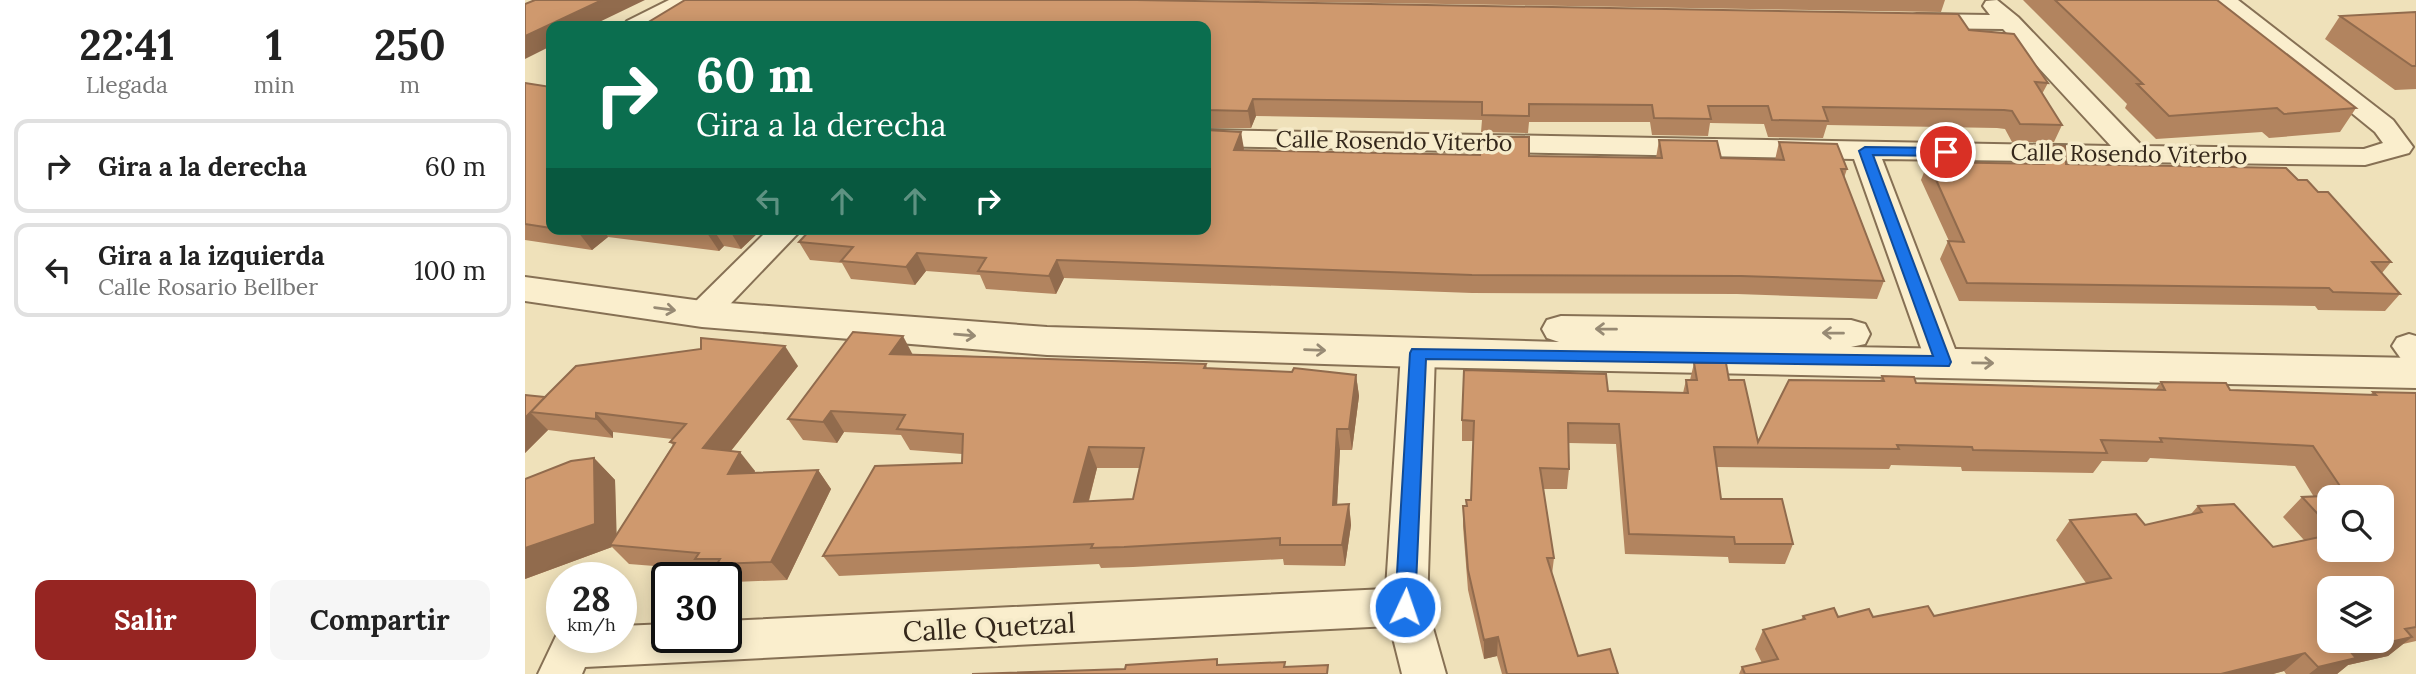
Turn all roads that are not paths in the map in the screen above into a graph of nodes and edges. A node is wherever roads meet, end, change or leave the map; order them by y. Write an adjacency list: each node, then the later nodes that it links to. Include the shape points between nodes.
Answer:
1 (687, 0): 5 (street)
2 (1988, 0): 6 (street)
3 (2224, 0): 9 (street, Calle Rosendo Viterbo, via 2386,130 2399,146 2365,157)
4 (1898, 20): 6 (street)
5 (645, 21)
6 (2010, 22): 9 (street)
7 (1211, 138): 8 (street, Calle Rosendo Viterbo)
8 (1865, 151): 9 (street, Calle Rosendo Viterbo); 14 (street)
9 (2134, 154)
10 (781, 235): 13 (street)
11 (525, 264): 13 (street)
12 (525, 289): 13 (street, one-way to 13)
13 (714, 302): 14 (street, one-way to 13); 15 (street, one-way to 15, via 1047,341)
14 (1938, 349): 15 (street); 16 (street)
15 (1418, 353): 17 (street)
16 (2414, 355)
17 (1405, 607): 18 (street, Calle Quetzal); 19 (street)
18 (566, 661)
19 (1424, 674)

